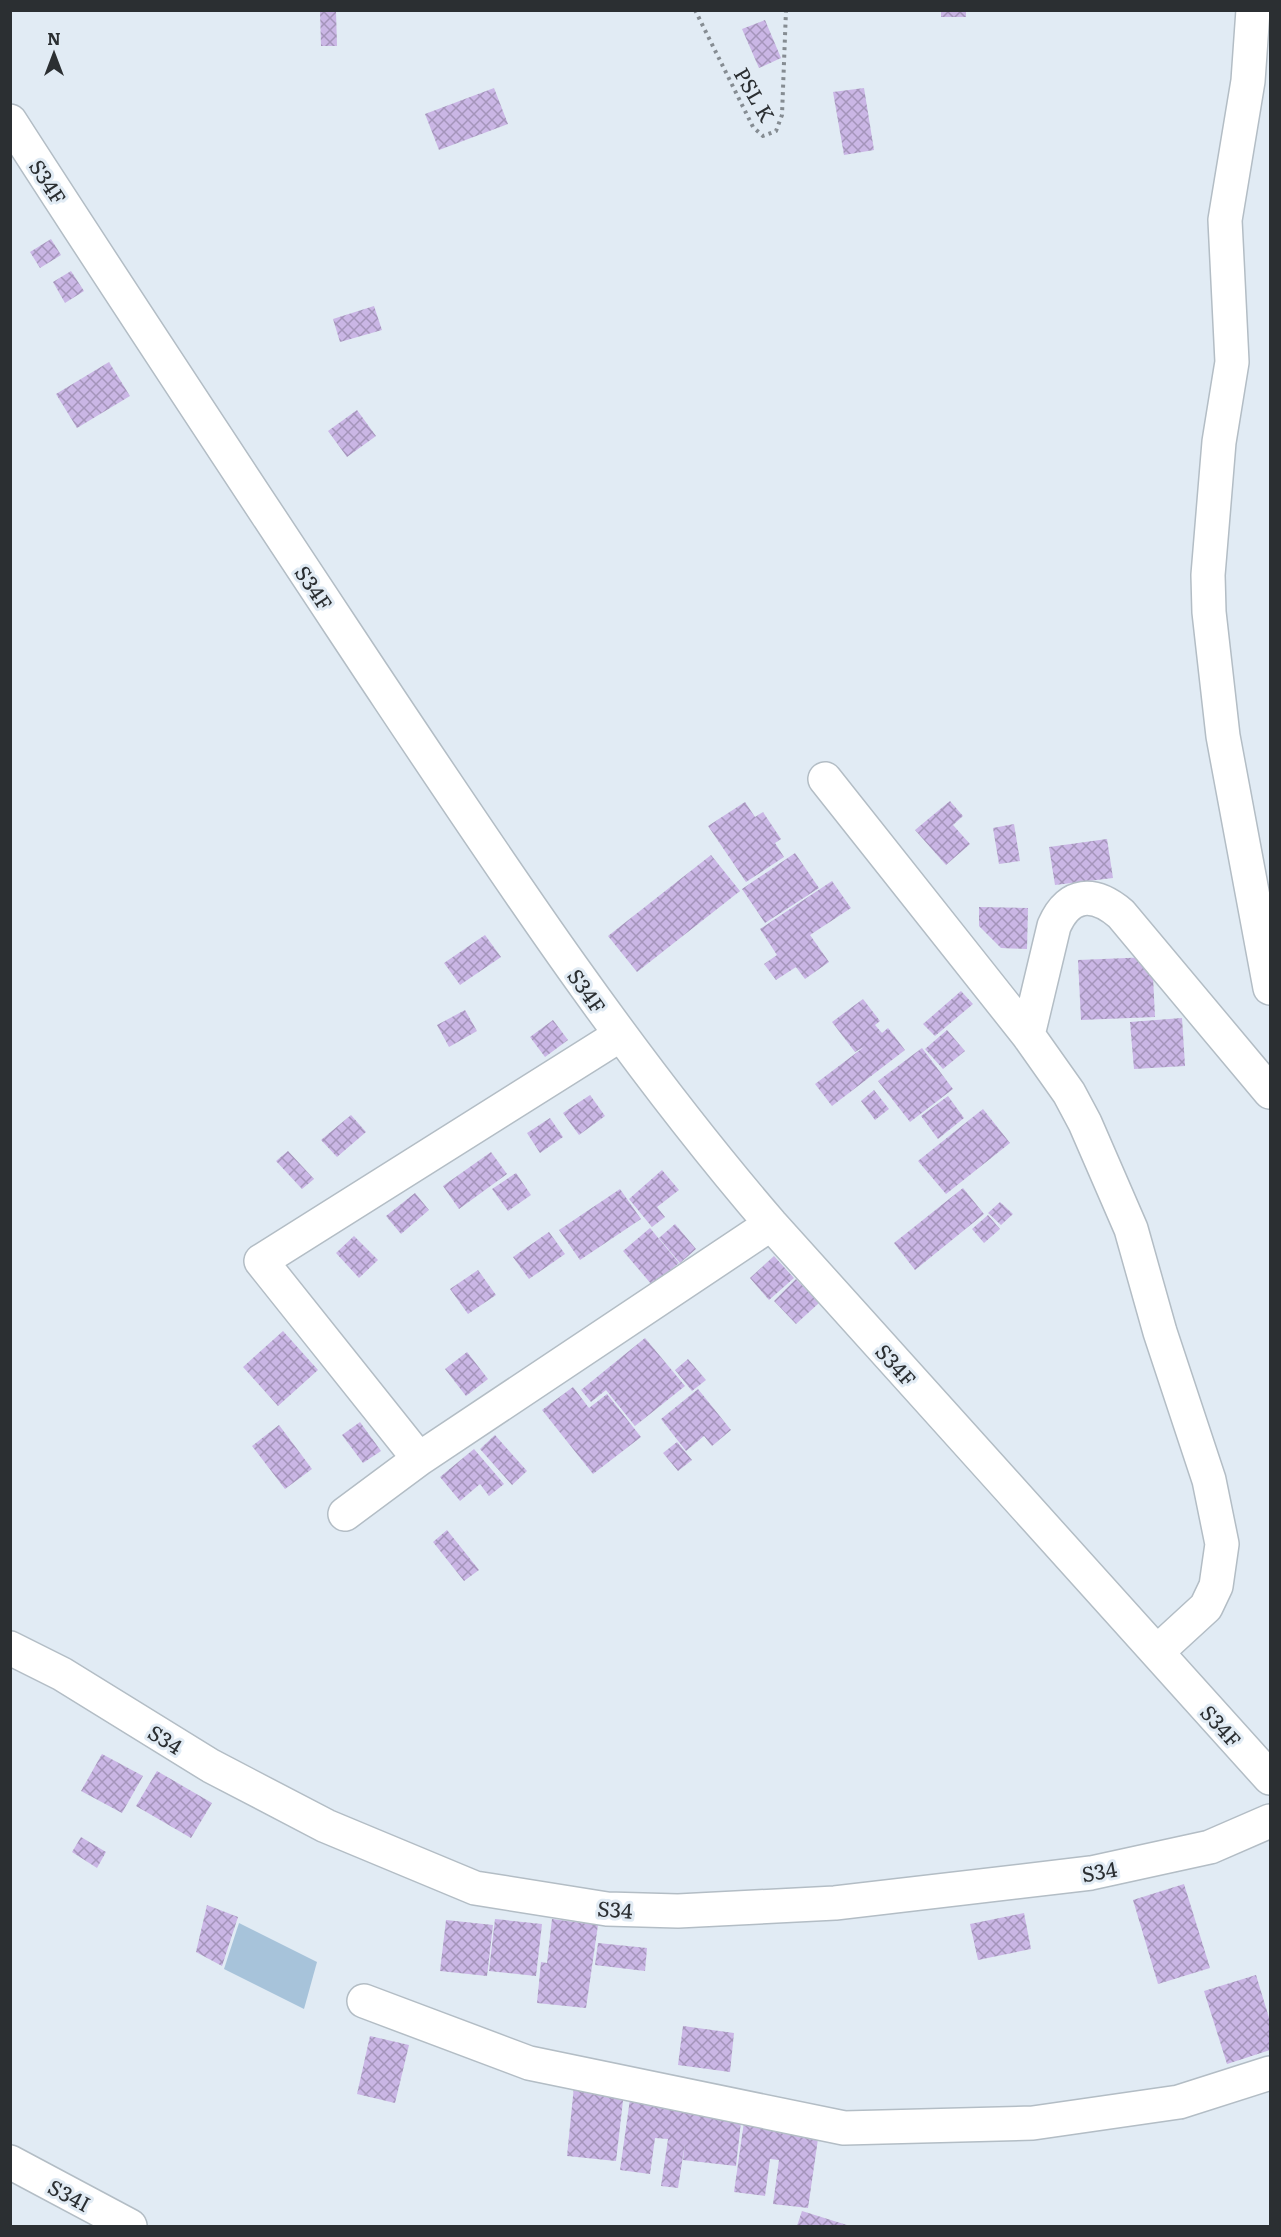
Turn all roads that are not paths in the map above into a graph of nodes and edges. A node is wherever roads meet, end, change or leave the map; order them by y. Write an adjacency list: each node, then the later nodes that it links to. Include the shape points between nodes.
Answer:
1 (1253, 10): 4 (street, via 1248,81 1224,220 1232,362 1219,442 1208,575 1223,736)
2 (10, 121): 5 (street, S34F, via 494,857)
3 (825, 779): 6 (street)
4 (1270, 988)
5 (620, 1035): 8 (street, S34F); 9 (street, via 261,1261)
6 (1028, 1035): 7 (street, via 1053,926 1060,911 1071,902 1097,898 1121,914); 12 (street, via 1085,1123 1131,1229 1209,1480 1220,1528 1222,1560 1212,1597)
7 (1270, 1092)
8 (771, 1224): 9 (street); 12 (street, S34F)
9 (419, 1459): 10 (street)
10 (345, 1514)
11 (10, 1648): 14 (street, S34, via 62,1674 211,1766 336,1830 475,1888 607,1910 678,1911 835,1902 1091,1873 1210,1847)
12 (1156, 1652): 13 (street, S34F)
13 (1270, 1778)
14 (1270, 1821)
15 (364, 2001): 16 (street, via 529,2063 844,2128 1033,2123 1179,2102)
16 (1270, 2073)
17 (10, 2163): 18 (street, S34I)
18 (130, 2226)

